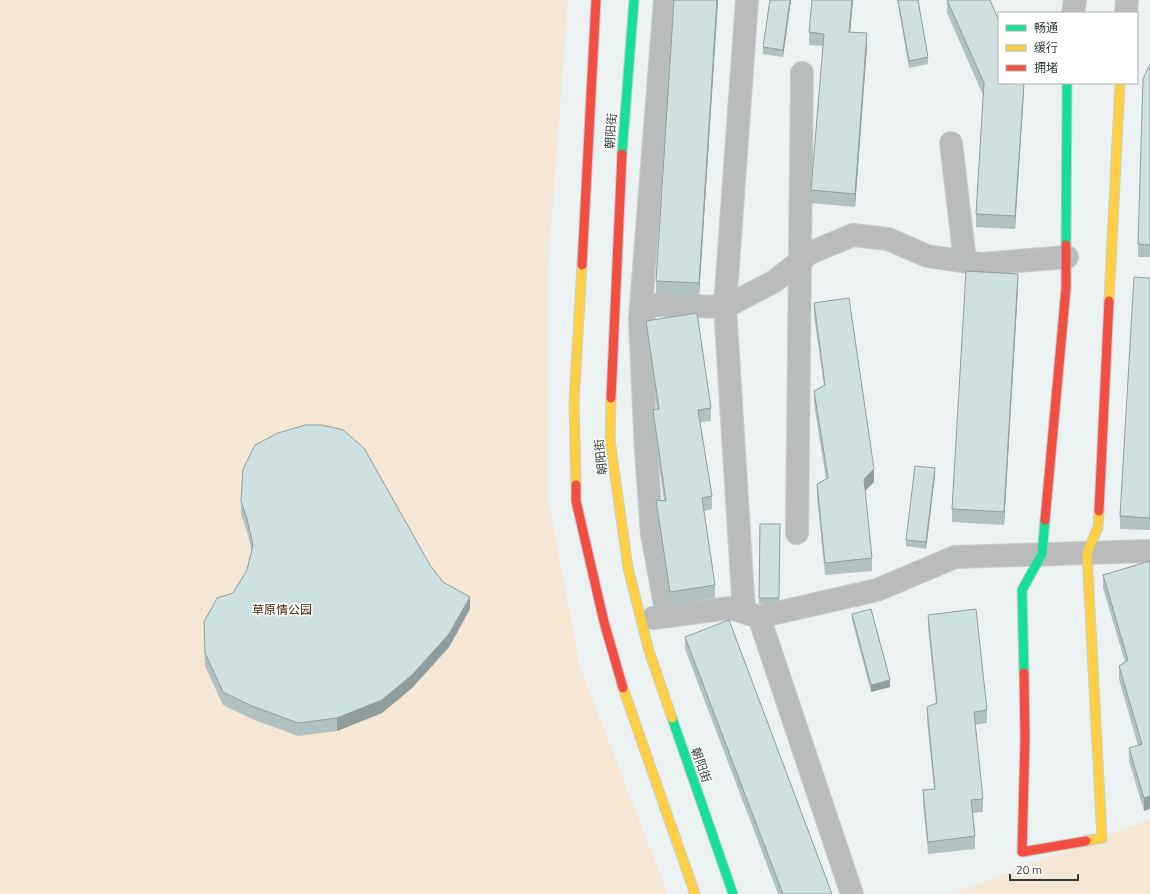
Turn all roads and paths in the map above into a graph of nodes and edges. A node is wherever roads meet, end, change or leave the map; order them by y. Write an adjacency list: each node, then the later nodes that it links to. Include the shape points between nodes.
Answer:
1 (596, 0): 25 (street, 朝阳街, via 574,402 576,501 620,680)
2 (634, 0): 24 (street, 朝阳街, via 621,161 610,440 628,568)
3 (665, 0): 17 (street)
4 (747, 0): 16 (street)
5 (1075, 0): 7 (street)
6 (1127, 0): 8 (street)
7 (1073, 12)
8 (1126, 12)
9 (802, 73): 14 (street)
10 (1067, 84): 13 (street)
11 (1120, 84): 20 (street, via 1098,527)
12 (951, 143): 15 (street)
13 (1067, 257): 15 (street, via 981,264); 21 (street)
14 (800, 261): 15 (street, via 853,235 888,239 926,256); 16 (street, via 775,280); 18 (street)
15 (965, 262)
16 (725, 307): 17 (street, via 651,305); 22 (street)
17 (640, 319): 23 (street, via 652,534)
18 (797, 533)
19 (1150, 551): 20 (street)
20 (1087, 553): 21 (street); 21 (street, via 1102,838 1022,852 1025,739 1022,590)
21 (1042, 554): 22 (street, via 955,557 877,590)
22 (752, 614): 23 (street, via 730,608); 27 (street)
23 (666, 616): 24 (street)
24 (642, 619): 26 (street, 朝阳街, via 649,651)
25 (695, 894)
26 (733, 894)
27 (852, 894)

